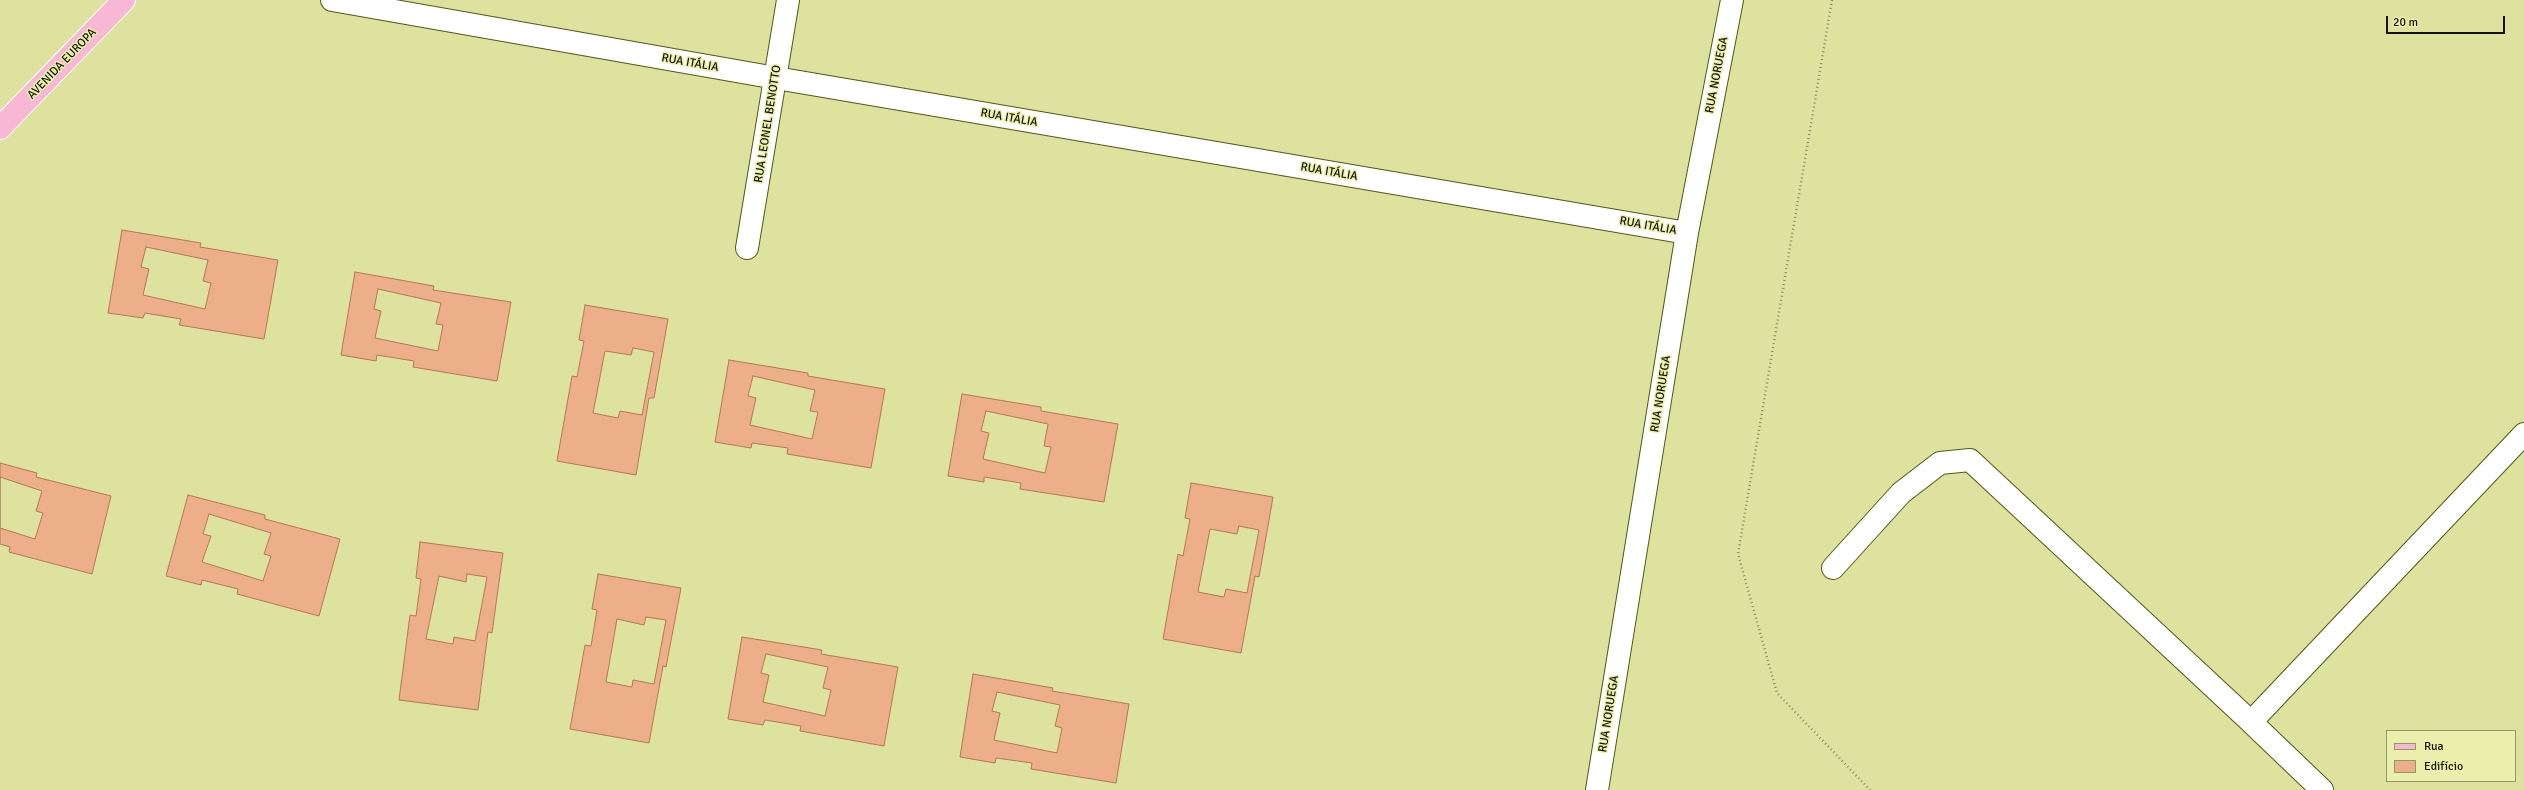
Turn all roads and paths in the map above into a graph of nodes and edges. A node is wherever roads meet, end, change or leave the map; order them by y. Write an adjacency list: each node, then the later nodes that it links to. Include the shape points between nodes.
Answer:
1 (124, 0): 7 (main road, AVENIDA EUROPA)
2 (332, 0): 6 (street, RUA ITÁLIA)
3 (788, 0): 6 (street, RUA LEONEL BENOTTO)
4 (1732, 0): 8 (street, RUA NORUEGA)
5 (1832, 0): 14 (path, via 1738,554 1777,693)
6 (776, 78): 8 (street, RUA ITÁLIA); 9 (street, RUA LEONEL BENOTTO)
7 (0, 128)
8 (1687, 233): 13 (street, RUA NORUEGA)
9 (747, 248)
10 (2524, 434): 12 (street)
11 (1833, 568): 12 (street, via 1901,493 1940,463 1970,460)
12 (2251, 722): 15 (street)
13 (1597, 790)
14 (1870, 790)
15 (2322, 790)

